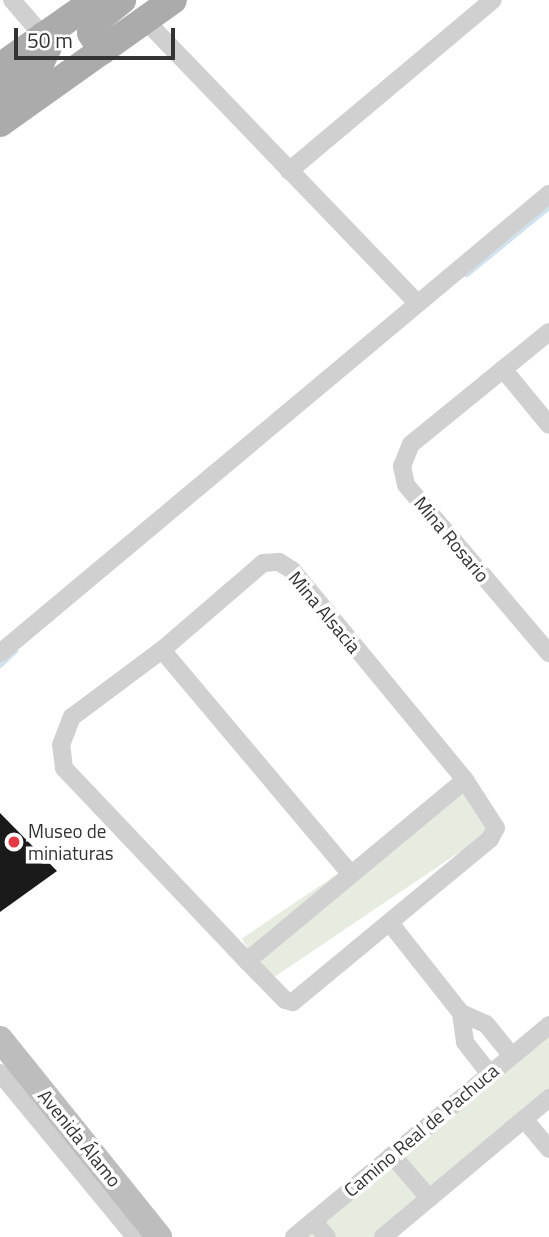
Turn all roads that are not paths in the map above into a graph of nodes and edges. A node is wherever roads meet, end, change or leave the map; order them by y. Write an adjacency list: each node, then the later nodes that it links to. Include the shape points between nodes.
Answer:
1 (95, 0): 8 (main road)
2 (122, 0): 9 (main road, via 95,22 91,33)
3 (173, 0): 7 (main road)
4 (493, 0): 13 (street)
5 (15, 1): 6 (street); 8 (street)
6 (0, 14)
7 (145, 20): 9 (main road); 13 (street)
8 (43, 36): 10 (main road); 11 (main road, via 48,47 38,68)
9 (102, 51): 12 (main road)
10 (0, 67)
11 (0, 95)
12 (0, 123)
13 (289, 171): 15 (street)
14 (549, 194): 15 (street)
15 (416, 302): 20 (street)
16 (549, 332): 17 (street, Mina Rosario)
17 (503, 369): 18 (street); 21 (street, Mina Rosario, via 411,444 402,466 406,485)
18 (549, 425)
19 (162, 650): 22 (street, Mina Alsacia, via 263,563 279,562 292,570); 23 (street); 25 (street, Mina Alsacia, via 72,717 61,744 64,768)
20 (0, 653)
21 (549, 653)
22 (465, 780): 23 (street); 24 (street, Mina Alsacia, via 494,821 490,839)
23 (350, 873): 25 (street)
24 (390, 923): 25 (street, Mina Alsacia, via 300,1000 285,1000); 26 (street)
25 (247, 961)
26 (461, 1013): 29 (street, via 486,1024); 31 (street, via 465,1042)
27 (549, 1025): 29 (street, Camino Real de Pachuca)
28 (0, 1038): 39 (street, Avenida Álamo)
29 (511, 1055): 31 (street, Camino Real de Pachuca)
30 (0, 1073): 38 (street)
31 (489, 1073): 35 (street, Camino Real de Pachuca)
32 (548, 1102): 33 (street)
33 (524, 1119): 34 (street); 36 (street)
34 (549, 1149)
35 (392, 1154): 36 (street); 37 (street, Camino Real de Pachuca)
36 (429, 1198): 42 (street)
37 (313, 1221): 40 (street, Camino Real de Pachuca); 41 (street)
38 (135, 1237)
39 (159, 1237)
40 (295, 1237)
41 (327, 1237)
42 (383, 1237)

